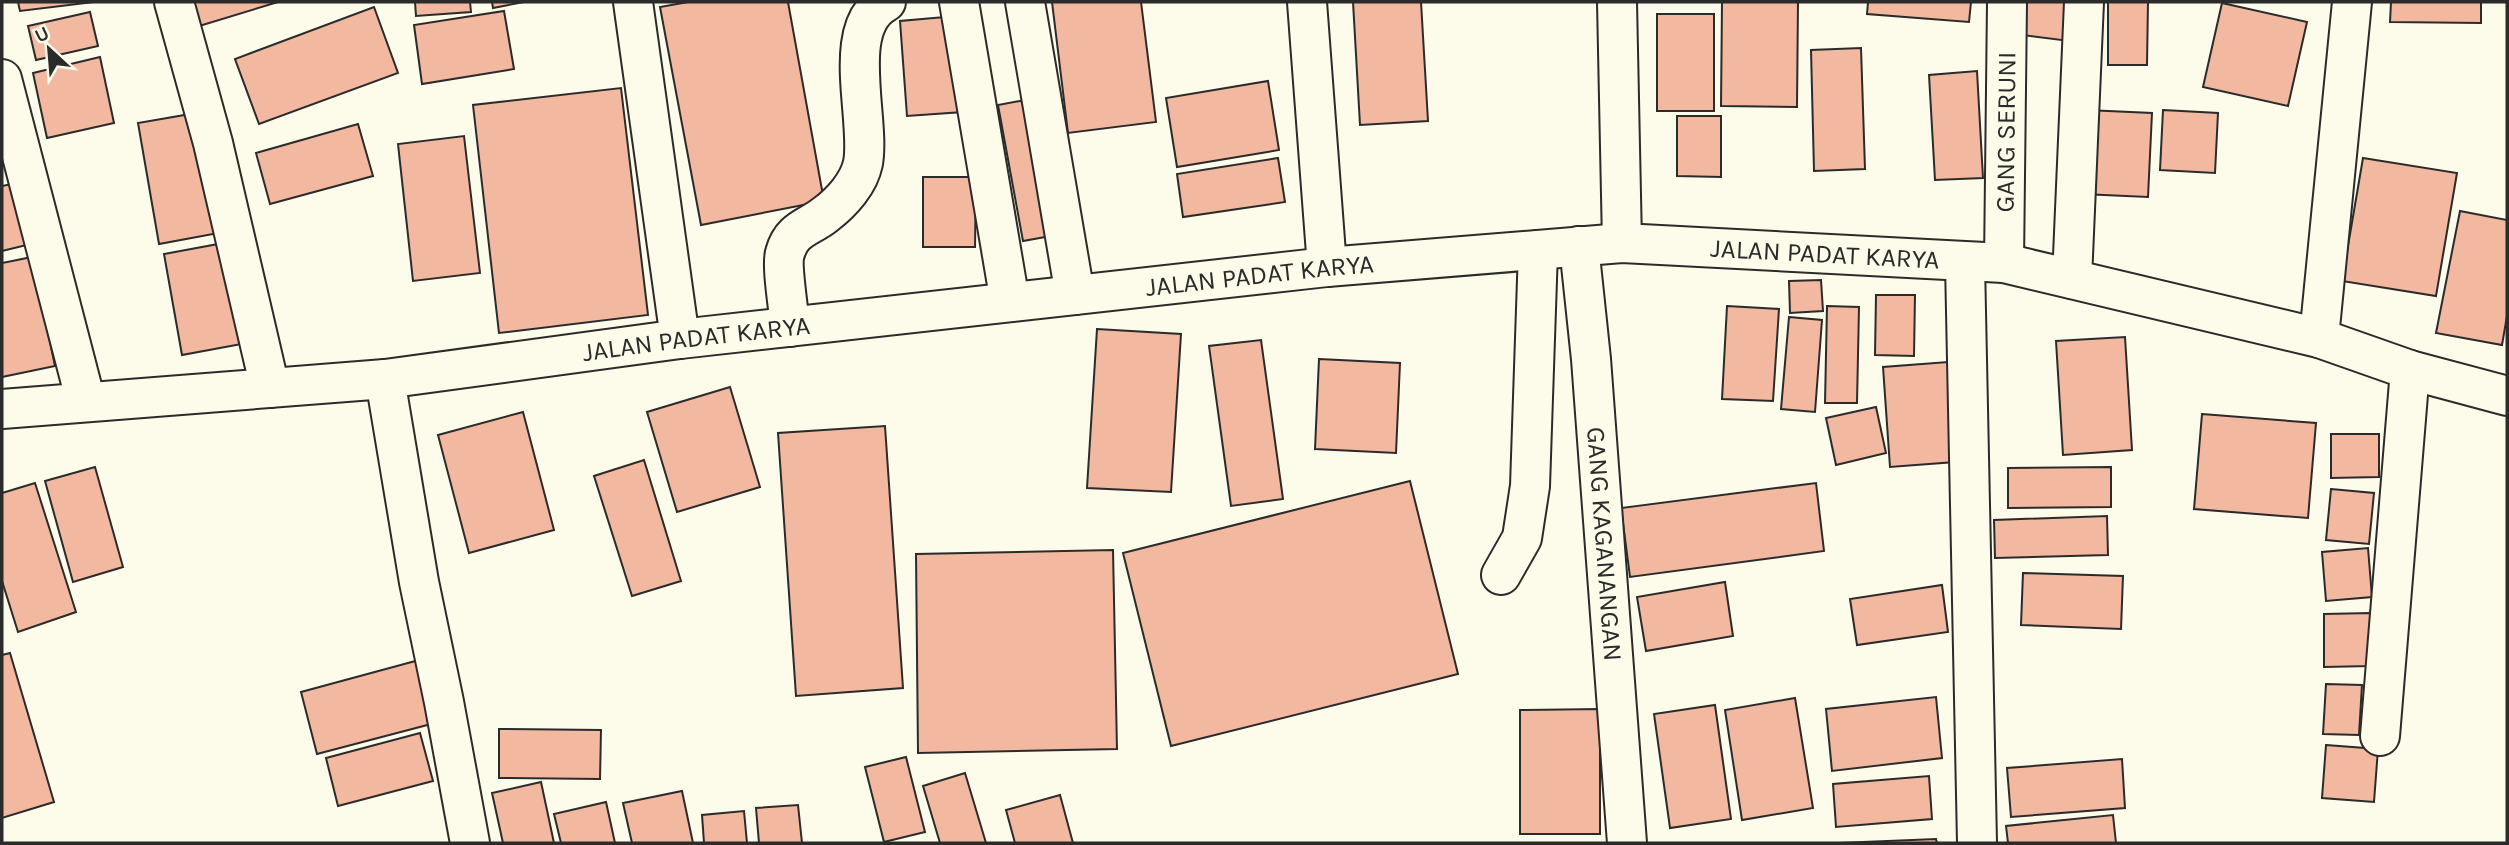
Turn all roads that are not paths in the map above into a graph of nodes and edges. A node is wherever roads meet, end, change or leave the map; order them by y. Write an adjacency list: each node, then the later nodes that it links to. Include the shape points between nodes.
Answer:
1 (174, 2): 26 (street, via 213,143)
2 (633, 2): 23 (street)
3 (886, 2): 21 (street, via 865,22 859,48 863,163 850,191 825,215 795,232 784,254)
4 (958, 2): 20 (street)
5 (1025, 2): 19 (street)
6 (1307, 2): 17 (street)
7 (1617, 2): 12 (street)
8 (2007, 2): 16 (street, GANG SERUNI)
9 (2084, 2): 18 (street)
10 (2352, 2): 22 (street)
11 (2, 79): 28 (street)
12 (1622, 243): 13 (street, JALAN PADAT KARYA); 15 (street, JALAN PADAT KARYA)
13 (1579, 246): 14 (street, JALAN PADAT KARYA); 33 (street, GANG KAGANANGAN)
14 (1538, 250): 17 (street, JALAN PADAT KARYA); 30 (street, via 1530,486 1522,538)
15 (1965, 262): 16 (street, JALAN PADAT KARYA); 34 (street)
16 (2004, 263): 18 (street, JALAN PADAT KARYA)
17 (1327, 267): 19 (street, JALAN PADAT KARYA)
18 (2072, 279): 22 (street, JALAN PADAT KARYA)
19 (1075, 295): 20 (street, JALAN PADAT KARYA)
20 (1010, 302): 21 (street, JALAN PADAT KARYA)
21 (790, 327): 23 (street, JALAN PADAT KARYA)
22 (2319, 338): 24 (street, JALAN PADAT KARYA)
23 (680, 340): 25 (street, JALAN PADAT KARYA)
24 (2410, 370): 27 (street, JALAN PADAT KARYA); 31 (street)
25 (385, 379): 26 (street, JALAN PADAT KARYA); 32 (street)
26 (270, 388): 28 (street, JALAN PADAT KARYA)
27 (2507, 396)
28 (86, 402): 29 (street, JALAN PADAT KARYA)
29 (2, 409)
30 (1500, 575)
31 (2380, 736)
32 (470, 843)
33 (1627, 843)
34 (1977, 843)

